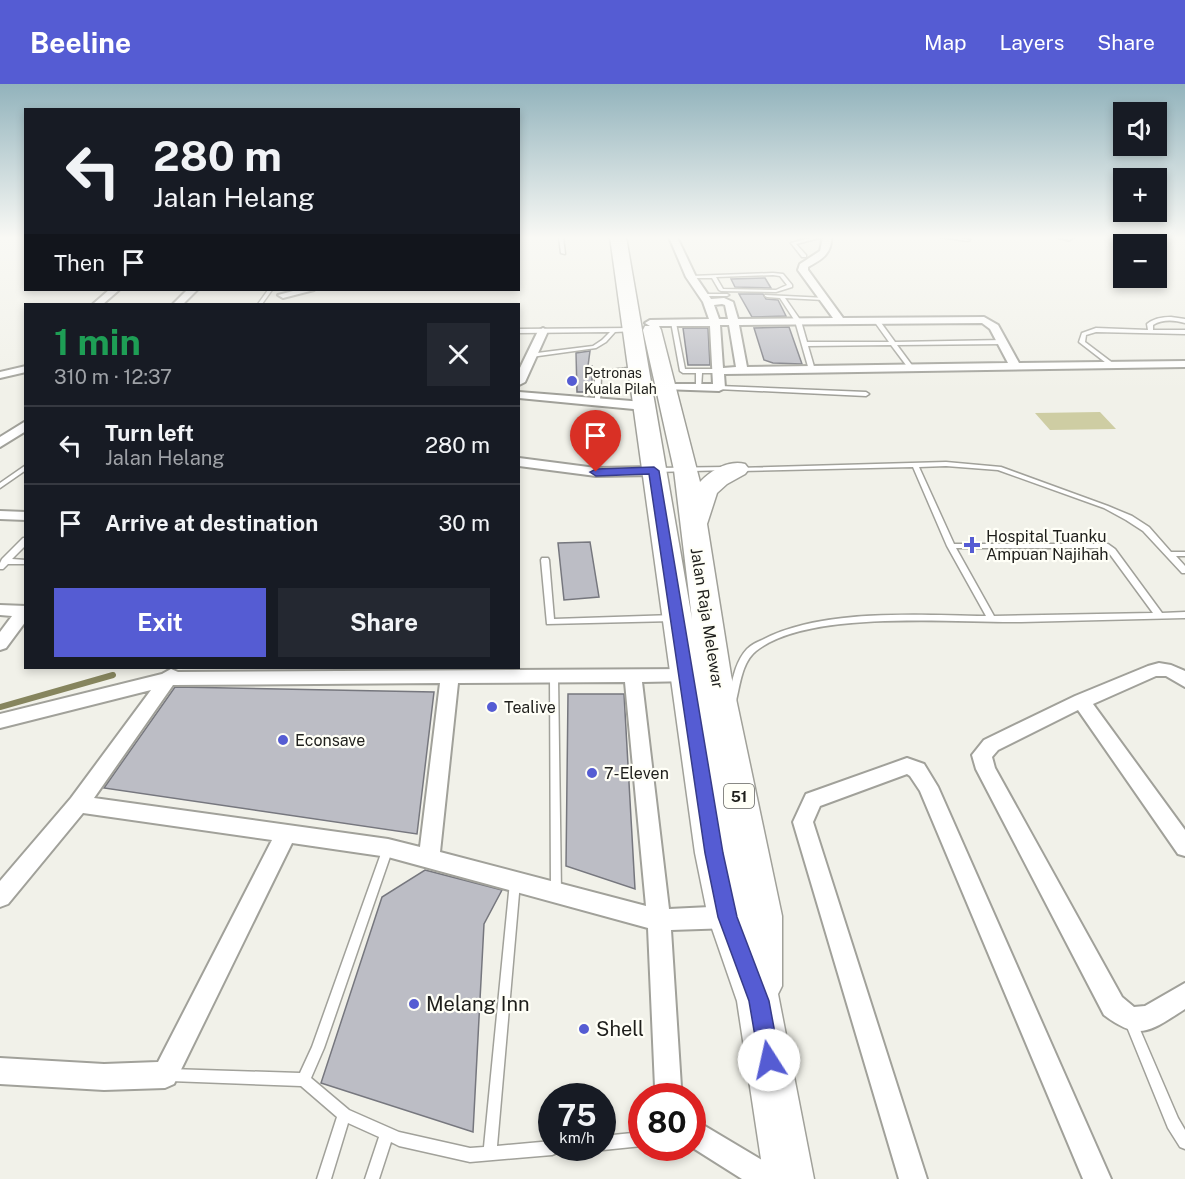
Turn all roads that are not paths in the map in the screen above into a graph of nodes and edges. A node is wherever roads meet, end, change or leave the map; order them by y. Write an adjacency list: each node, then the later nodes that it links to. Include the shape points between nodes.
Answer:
1 (621, 288): 24 (highway, Jalan Raja Melewar / 51)
2 (643, 288): 21 (highway, Jalan Raja Melewar / 51)
3 (698, 288): 12 (street)
4 (721, 288): 5 (lane)
5 (784, 288)
6 (816, 288): 13 (street)
7 (113, 291): 14 (street)
8 (191, 291): 15 (street)
9 (304, 291): 10 (street)
10 (283, 295)
11 (782, 297): 12 (lane); 13 (lane); 17 (lane)
12 (705, 298): 20 (street, via 728,302); 23 (street)
13 (824, 299): 16 (street)
14 (99, 303)
15 (179, 303)
16 (839, 320): 17 (street); 18 (street)
17 (798, 321): 20 (street); 31 (lane)
18 (877, 321): 29 (street, via 984,320); 30 (lane)
19 (1185, 321): 27 (lane, via 1154,321)
20 (735, 322): 23 (street); 40 (street)
21 (650, 323): 22 (street); 45 (highway, Jalan Raja Melewar / 51)
22 (673, 323): 23 (street); 42 (lane, via 683,371)
23 (715, 323): 39 (street)
24 (623, 330): 26 (lane); 32 (lane, via 594,347); 36 (highway, Jalan Raja Melewar / 51)
25 (520, 331): 26 (lane)
26 (543, 331): 32 (street)
27 (1151, 331): 28 (lane); 34 (lane, via 1096,330 1084,334 1082,342)
28 (1185, 332)
29 (1004, 342): 30 (lane); 35 (street)
30 (893, 343): 31 (lane); 38 (lane)
31 (804, 344): 41 (lane)
32 (531, 355): 44 (street)
33 (1185, 364): 34 (street)
34 (1112, 365): 35 (street)
35 (1016, 367): 38 (street)
36 (640, 368): 50 (lane, via 603,372 598,377); 51 (highway, Jalan Raja Melewar / 51)
37 (24, 369): 43 (street)
38 (911, 369): 41 (street)
39 (719, 370): 40 (street); 42 (lane); 47 (street)
40 (742, 370): 41 (street)
41 (812, 370)
42 (699, 371): 46 (lane)
43 (0, 375)
44 (520, 380)
45 (666, 387): 46 (street); 54 (highway, Jalan Raja Melewar / 51)
46 (699, 388): 47 (street)
47 (719, 388): 48 (lane)
48 (866, 394)
49 (520, 396): 50 (street)
50 (597, 401): 51 (street)
51 (644, 406): 61 (highway, Jalan Raja Melewar / 51)
52 (0, 427): 53 (street)
53 (22, 427): 55 (street)
54 (677, 435): 59 (highway, via 696,455); 60 (highway, Jalan Raja Melewar / 51)
55 (0, 443)
56 (520, 462): 61 (street, via 596,472)
57 (915, 465): 59 (lane); 67 (lane); 68 (lane, via 982,465 1017,474 1129,518)
58 (24, 468): 62 (lane)
59 (737, 469): 60 (lane); 65 (highway, via 713,482 702,494)
60 (686, 470): 61 (lane); 65 (highway, Jalan Raja Melewar / 51)
61 (654, 471): 80 (highway, Jalan Raja Melewar / 51)
62 (0, 486)
63 (0, 514): 64 (street)
64 (24, 516)
65 (693, 526): 80 (highway, Jalan Raja Melewar / 51)
66 (24, 542): 70 (lane)
67 (951, 546): 78 (lane, via 1105,546); 81 (lane)
68 (1172, 554): 69 (lane); 74 (lane)
69 (1185, 554)
70 (3, 560): 72 (lane); 73 (lane)
71 (545, 560): 80 (lane, via 550,622)
72 (24, 562)
73 (0, 567)
74 (1185, 571)
75 (0, 610): 76 (street)
76 (24, 611)
77 (24, 612): 82 (street)
78 (1160, 615): 79 (lane); 81 (lane)
79 (1185, 615)
80 (692, 618): 84 (highway, Jalan Raja Melewar / 51)
81 (991, 618): 91 (lane, via 847,622 774,635 753,648 744,660)
82 (0, 644)
83 (173, 673): 87 (street); 90 (street); 92 (street)
84 (701, 675): 86 (street); 91 (highway, Jalan Raja Melewar / 51); 100 (highway, Jalan Raja Melewar / 51, via 714,853)
85 (554, 676): 86 (street); 87 (street); 98 (lane)
86 (633, 676): 101 (street)
87 (450, 677): 96 (street)
88 (1185, 681): 89 (street, via 1167,669 1154,670)
89 (1081, 701): 94 (street); 103 (street, via 991,745 982,755 1113,1006)
90 (0, 722)
91 (725, 728): 100 (highway, Jalan Raja Melewar / 51)
92 (78, 804): 93 (street); 99 (street)
93 (286, 834): 95 (street); 105 (street)
94 (1185, 847)
95 (388, 848): 96 (street); 106 (lane)
96 (429, 859): 97 (street)
97 (515, 881): 98 (street); 113 (lane)
98 (556, 892): 101 (street)
99 (0, 897)
100 (745, 917): 101 (street); 117 (highway, Jalan Raja Melewar / 51)
101 (659, 920): 107 (street)
102 (1185, 995): 103 (street, via 1148,1018)
103 (1130, 1019): 111 (lane, via 1173,1123)
104 (0, 1071): 105 (street, via 104,1077)
105 (165, 1075): 106 (lane)
106 (304, 1080): 108 (lane)
107 (668, 1083)
108 (344, 1115): 109 (lane); 114 (lane)
109 (387, 1135): 113 (lane, via 470,1155); 115 (lane)
110 (706, 1140): 116 (street)
111 (1185, 1142)
112 (538, 1149): 113 (lane)
113 (490, 1153)
114 (324, 1179)
115 (372, 1179)
116 (766, 1179)
117 (789, 1179)
118 (913, 1179): 119 (street, via 803,822 813,800 907,766 917,770 928,787)
119 (1097, 1179)

